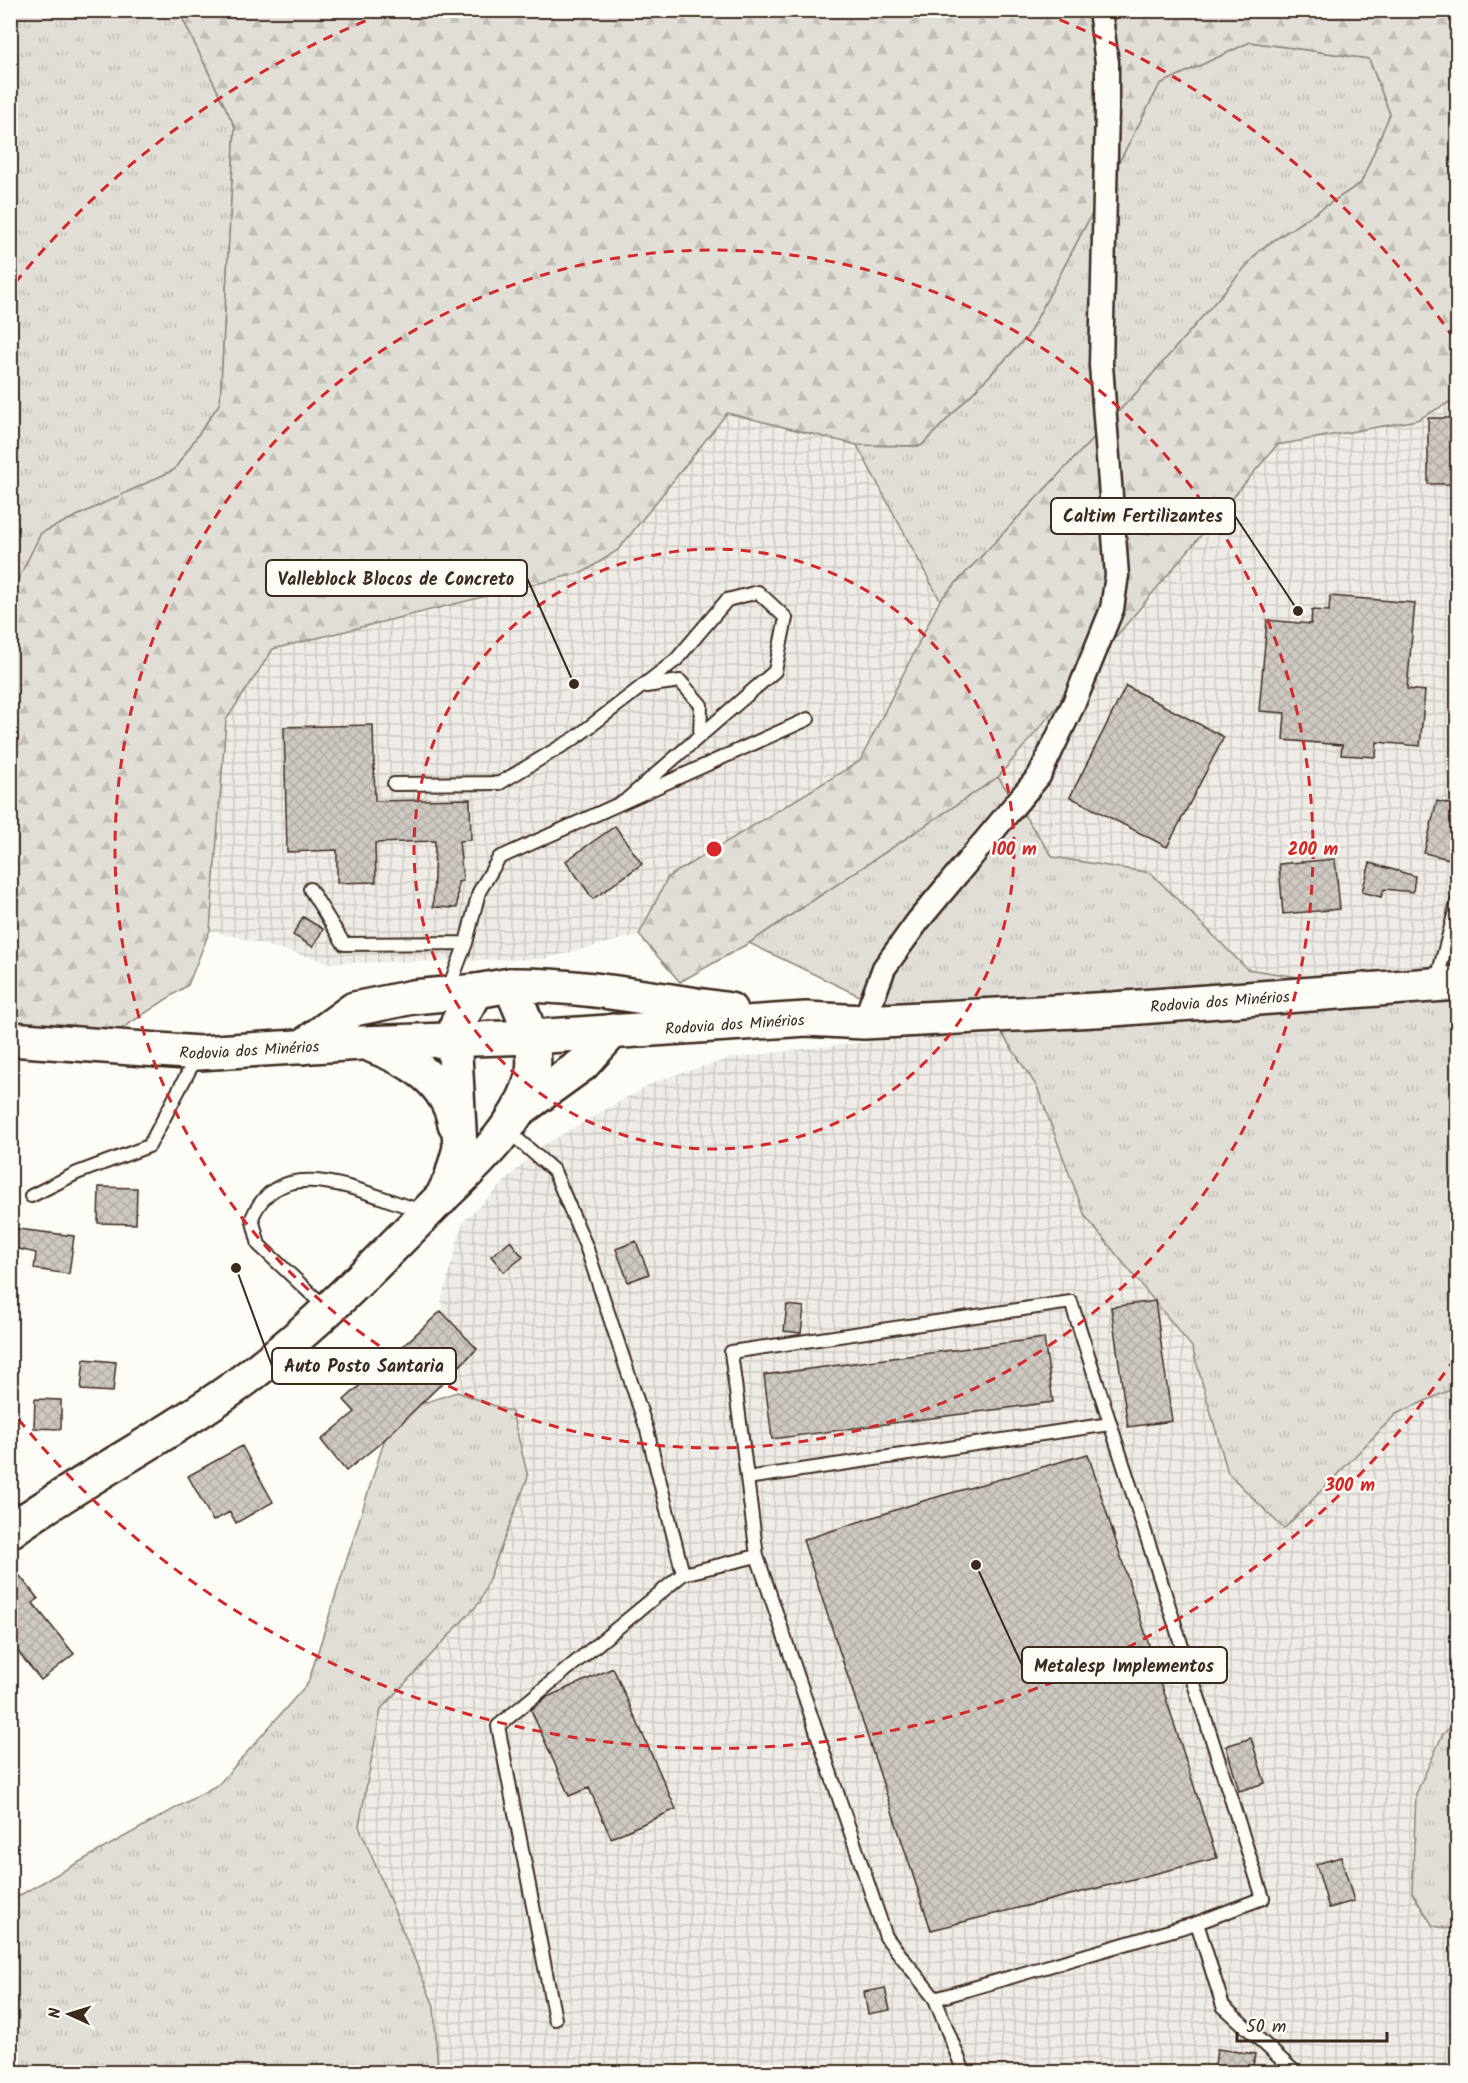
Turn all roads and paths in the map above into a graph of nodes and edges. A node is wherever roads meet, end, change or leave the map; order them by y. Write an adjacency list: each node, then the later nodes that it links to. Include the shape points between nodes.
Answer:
1 (1100, 10): 14 (street, via 1107,101 1101,365 1117,575 1112,609 1039,776 918,921 884,968)
2 (641, 687): 4 (lane, via 680,681 701,705); 4 (lane, via 676,660 727,600 758,592 786,618 775,671); 5 (lane, via 575,738 500,783)
3 (808, 719): 6 (lane)
4 (700, 736): 6 (lane)
5 (394, 784)
6 (626, 800): 9 (lane, via 499,858 479,892)
7 (310, 888): 9 (lane, via 344,945)
8 (1458, 900): 10 (lane)
9 (466, 943): 12 (lane)
10 (1447, 983): 14 (main road, Rodovia dos Minérios, via 1113,1010)
11 (510, 985): 12 (main road); 13 (main road, via 632,993); 16 (main road)
12 (461, 992): 18 (main road); 20 (main road, via 354,1009)
13 (806, 1019): 14 (main road, Rodovia dos Minérios); 15 (main road, Rodovia dos Minérios)
14 (864, 1022)
15 (613, 1031): 16 (main road, Rodovia dos Minérios); 22 (main road, via 583,1064)
16 (532, 1037): 18 (main road, Rodovia dos Minérios); 22 (main road, via 532,1079)
17 (10, 1039): 21 (main road, Rodovia dos Minérios)
18 (455, 1040): 19 (main road, Rodovia dos Minérios); 23 (main road)
19 (362, 1043): 20 (main road, Rodovia dos Minérios); 23 (main road, via 403,1058 438,1087 451,1109)
20 (302, 1047): 21 (main road, Rodovia dos Minérios)
21 (199, 1053): 24 (lane, via 149,1146 77,1173)
22 (511, 1120): 25 (main road, via 486,1154); 31 (lane, via 555,1172 586,1246 647,1430)
23 (460, 1148): 25 (main road, via 451,1179)
24 (31, 1196)
25 (434, 1206): 26 (main road); 26 (lane, via 327,1181 295,1181 267,1195 252,1218 260,1245)
26 (327, 1309): 29 (main road, via 231,1390)
27 (1110, 1424): 28 (lane); 28 (lane, via 1071,1302 731,1352); 32 (lane, via 1263,1898)
28 (747, 1478): 30 (lane)
29 (10, 1531)
30 (757, 1556): 31 (lane); 33 (lane, via 886,1937)
31 (683, 1574): 34 (lane, via 498,1726)
32 (1197, 1923): 33 (lane); 36 (lane, via 1223,2006)
33 (935, 1998): 35 (lane)
34 (555, 2019)
35 (964, 2073)
36 (1295, 2073)

